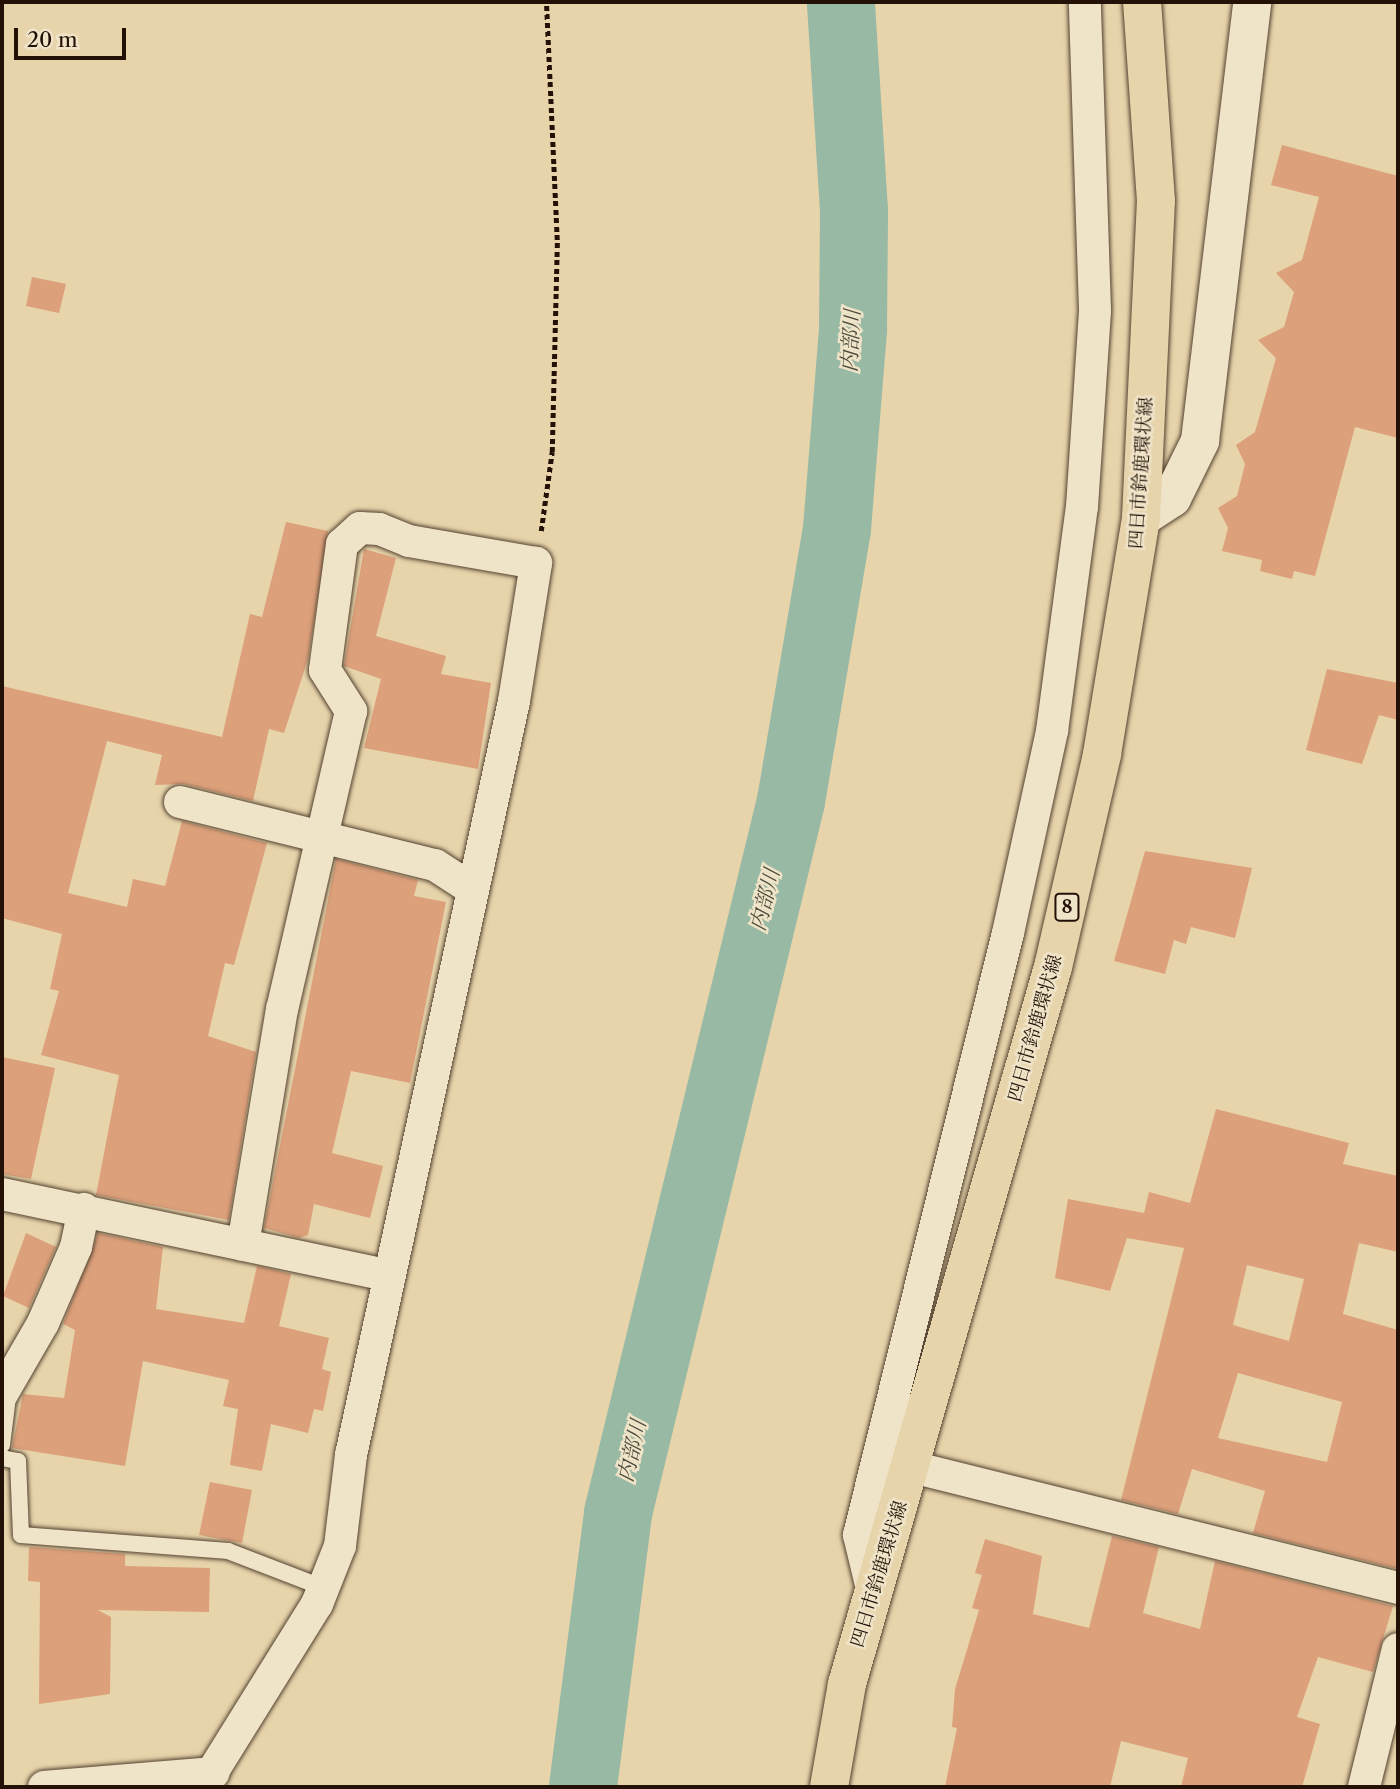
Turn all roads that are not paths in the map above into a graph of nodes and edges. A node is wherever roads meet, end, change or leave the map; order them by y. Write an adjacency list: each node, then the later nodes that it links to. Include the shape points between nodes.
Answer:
1 (1085, 2): 18 (street, via 1095,310 1079,533 1052,731 1011,920 859,1535)
2 (1142, 2): 4 (main road, 四日市鈴鹿環状線 / 8, via 1156,201)
3 (1252, 2): 4 (street, via 1200,441 1172,498)
4 (1141, 518): 15 (main road, 四日市鈴鹿環状線 / 8, via 1102,754 1053,967)
5 (180, 802): 6 (street)
6 (322, 839): 7 (street, via 435,865); 7 (street, via 351,711 325,670 333,583 349,532 379,529 409,541 536,563 514,701); 10 (street, via 282,1009)
7 (469, 887): 11 (street)
8 (2, 1194): 9 (street)
9 (84, 1209): 10 (street); 12 (street, via 76,1247)
10 (243, 1245): 11 (street)
11 (387, 1275): 16 (street, via 351,1455 340,1546)
12 (5, 1390): 13 (lane)
13 (2, 1445)
14 (2, 1458): 16 (lane, via 18,1461 21,1535 228,1551)
15 (912, 1466): 17 (street); 18 (main road, 四日市鈴鹿環状線 / 8)
16 (324, 1588): 20 (street)
17 (1398, 1588)
18 (872, 1589): 22 (main road, 四日市鈴鹿環状線 / 8)
19 (1398, 1649): 23 (street)
20 (208, 1780): 21 (street)
21 (44, 1787)
22 (829, 1787)
23 (1364, 1787)

